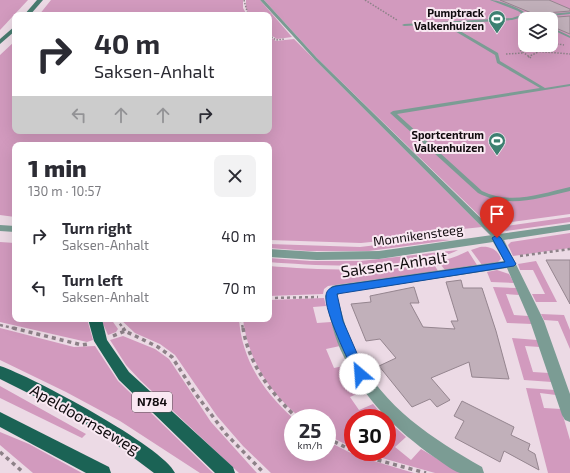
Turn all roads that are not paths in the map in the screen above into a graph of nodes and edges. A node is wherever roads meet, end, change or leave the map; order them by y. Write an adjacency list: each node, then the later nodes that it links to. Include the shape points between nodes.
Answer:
1 (40, 0): 4 (main road)
2 (262, 0): 21 (lane, via 296,38)
3 (492, 0): 5 (lane)
4 (30, 12)
5 (522, 12)
6 (570, 13): 7 (lane)
7 (558, 14)
8 (518, 18): 9 (lane)
9 (444, 23): 10 (lane); 16 (lane, via 497,54 498,62)
10 (404, 25)
11 (12, 31): 14 (main road)
12 (558, 31): 13 (lane)
13 (570, 37)
14 (0, 42)
15 (570, 85): 16 (lane)
16 (544, 89): 17 (lane, via 393,113 488,198 516,199)
17 (570, 189)
18 (570, 227): 21 (street, Monnikensteeg)
19 (0, 228): 20 (street)
20 (12, 229)
21 (497, 238): 22 (street, Monnikensteeg, via 378,255); 23 (street)
22 (272, 253)
23 (509, 261): 26 (street, via 537,321); 31 (street, Saksen-Anhalt, via 336,289 331,296 337,321 355,364 383,405 409,430 441,453)
24 (96, 322): 30 (main road, N784, via 101,341 124,376)
25 (0, 372): 29 (main road, Apeldoornseweg, via 86,418 145,454)
26 (570, 415)
27 (0, 418): 28 (main road)
28 (103, 473)
29 (166, 473)
30 (227, 473)
31 (476, 473)

